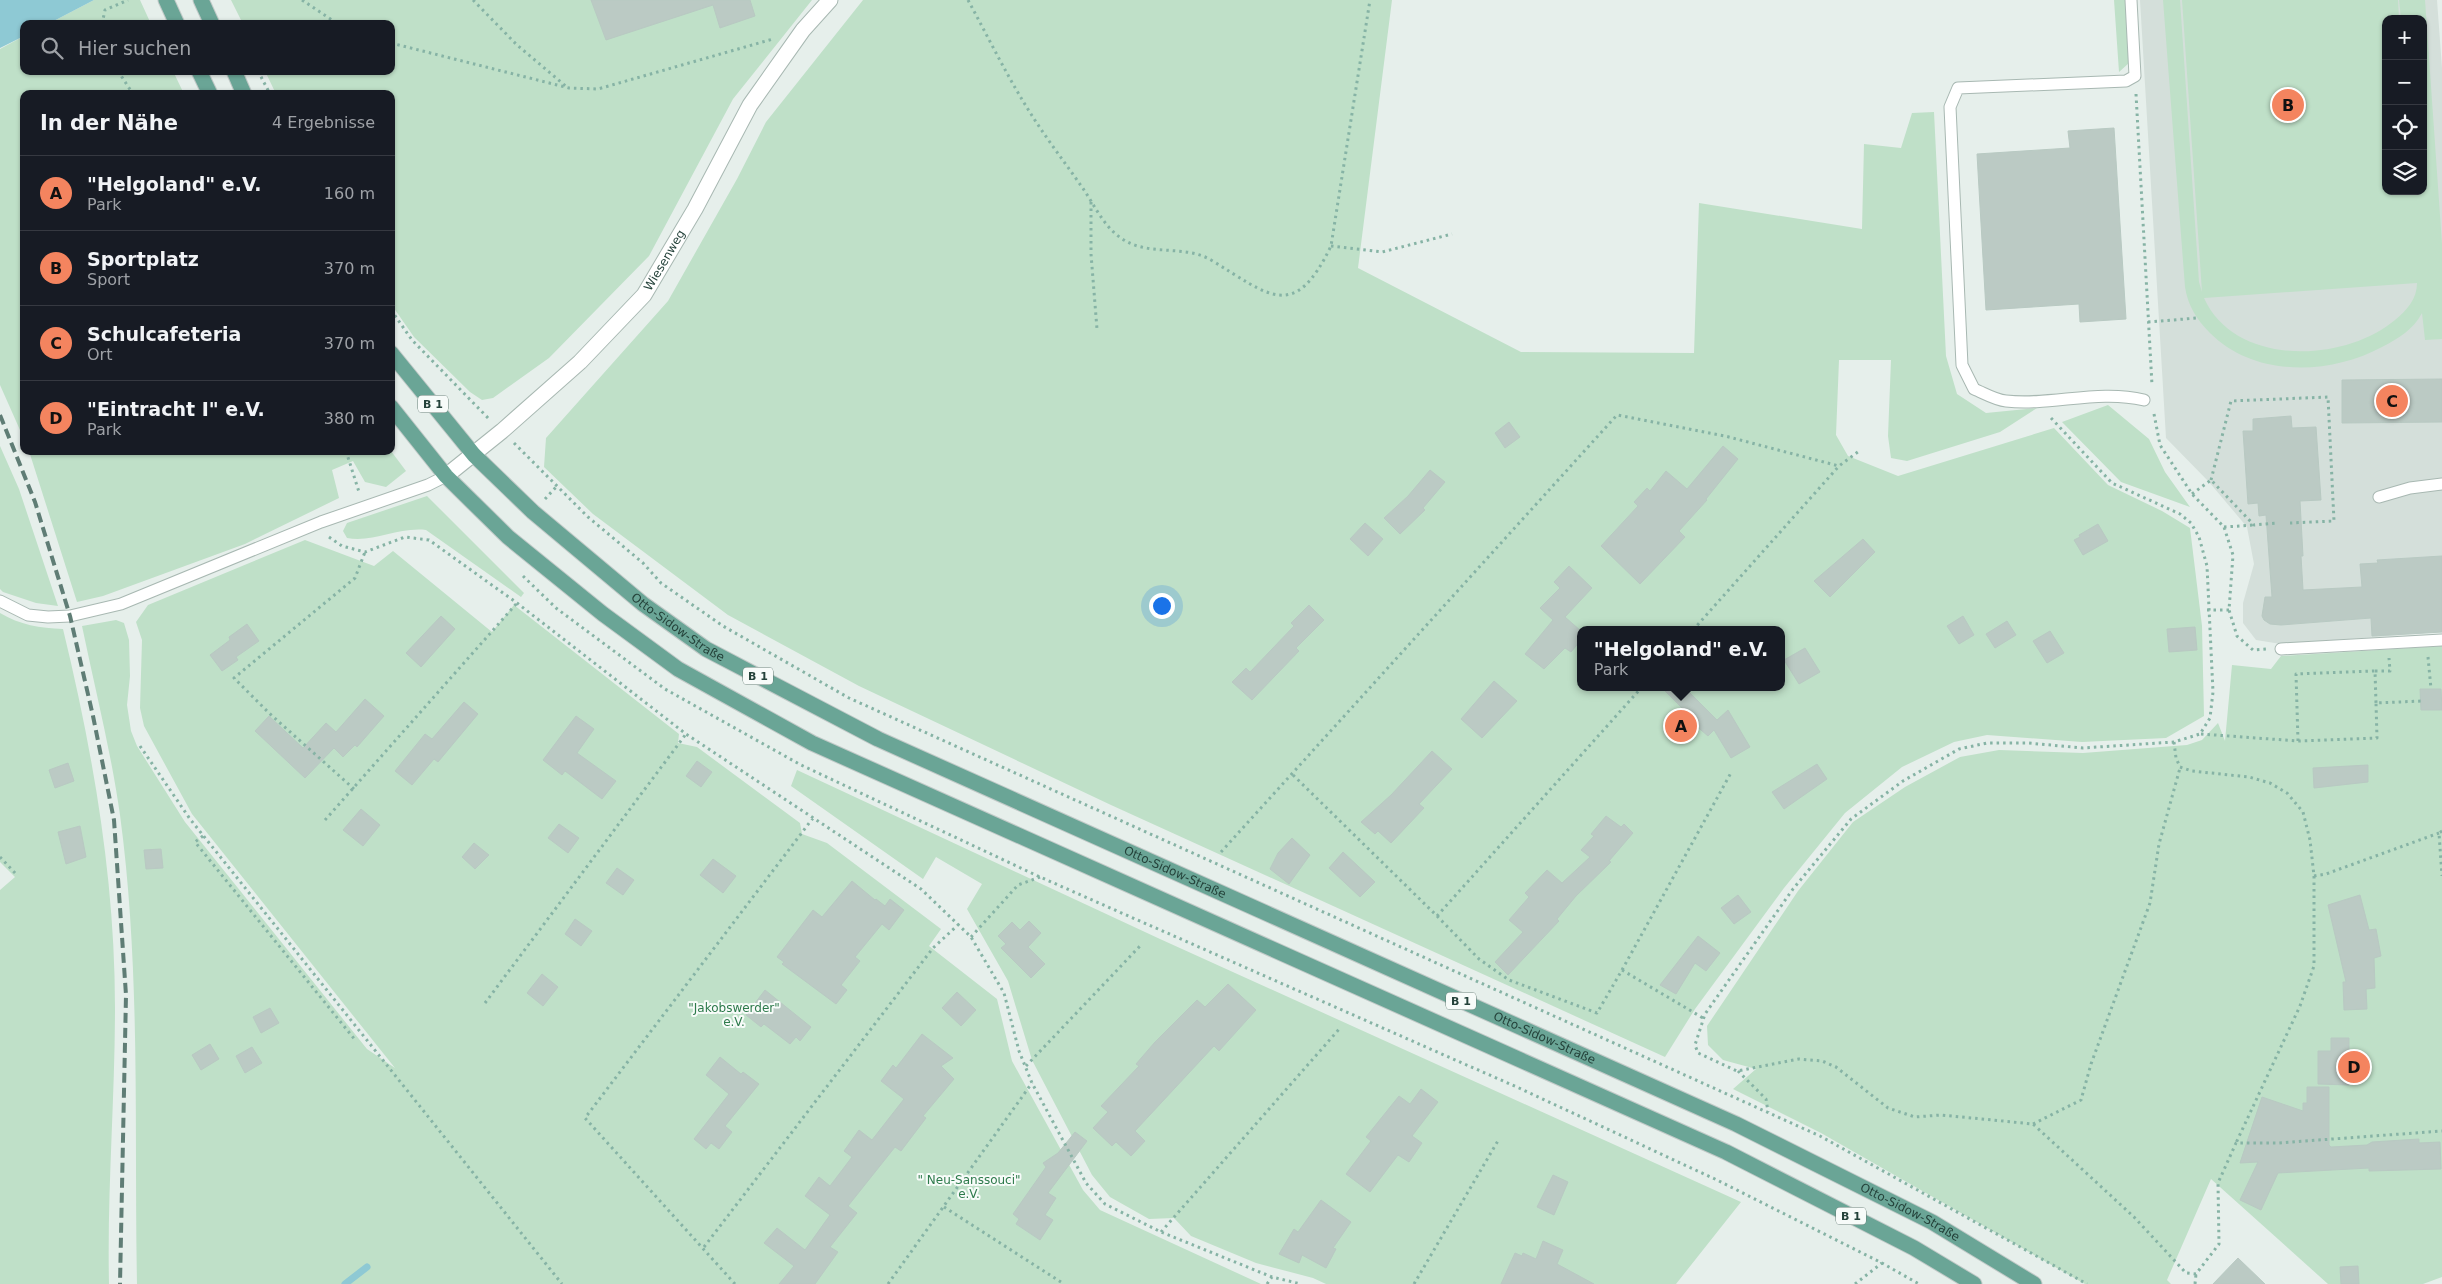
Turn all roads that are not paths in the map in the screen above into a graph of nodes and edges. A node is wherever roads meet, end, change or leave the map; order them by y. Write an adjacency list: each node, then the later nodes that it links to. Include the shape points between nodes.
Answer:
1 (201, 0): 6 (main road)
2 (830, 0): 14 (street, Wiesenweg, via 803,30 750,104 695,209 644,295 580,362)
3 (2131, 0): 12 (lane, via 2135,76 2126,81 1958,88 1950,107 1962,365 1974,389 2004,401 2122,395)
4 (168, 4): 5 (main road)
5 (175, 20)
6 (210, 20)
7 (201, 75): 9 (main road)
8 (236, 75): 10 (main road)
9 (208, 90)
10 (242, 90)
11 (395, 358): 14 (main road, Otto-Sidow-Straße / B 1)
12 (2148, 397)
13 (395, 412): 15 (main road, B 1)
14 (474, 455): 15 (street, Wiesenweg); 22 (main road, Otto-Sidow-Straße / B 1, via 533,512 643,604 706,649 886,743 1736,1124 1932,1222)
15 (446, 476): 18 (lane, via 321,522 127,602 70,616 38,616 28,615); 21 (main road, B 1, via 508,537 610,620 678,669 812,743 1726,1152 1914,1248)
16 (2442, 484): 17 (lane, via 2410,488)
17 (2379, 497)
18 (0, 601)
19 (2442, 640): 20 (lane)
20 (2280, 649)
21 (1974, 1284)
22 (2034, 1284)

